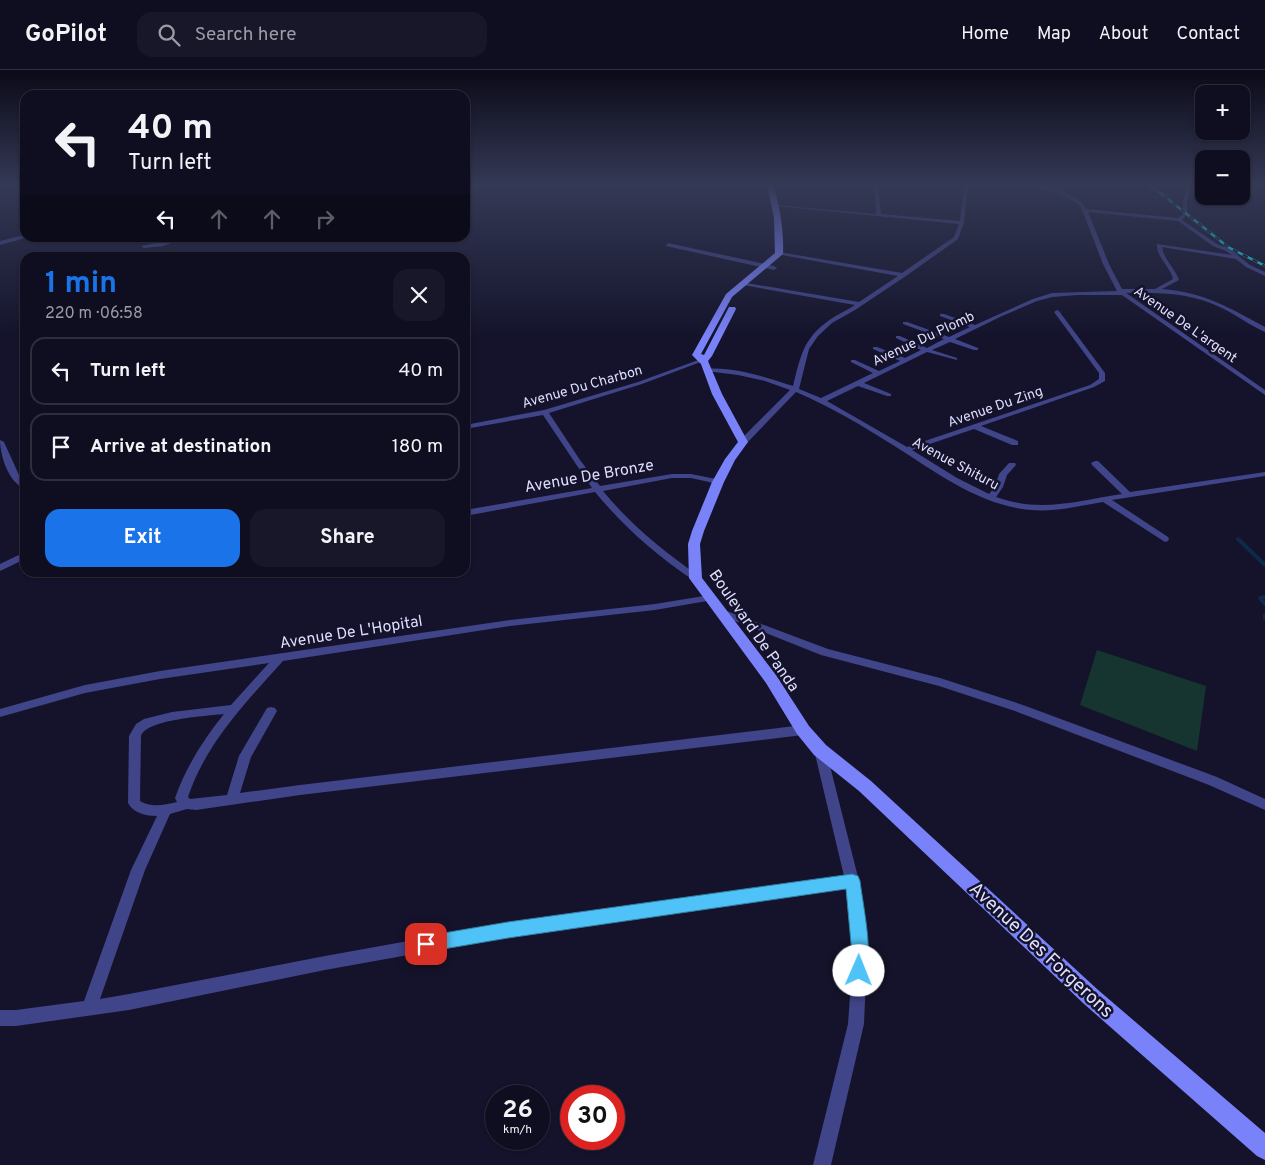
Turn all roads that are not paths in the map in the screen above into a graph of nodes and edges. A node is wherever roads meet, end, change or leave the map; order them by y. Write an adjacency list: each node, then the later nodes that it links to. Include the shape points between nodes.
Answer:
1 (779, 235): 12 (street)
2 (957, 235): 17 (street)
3 (1095, 235): 21 (street, Avenue De L'argent)
4 (1202, 235): 13 (street)
5 (20, 237): 8 (street)
6 (149, 242): 10 (street)
7 (170, 242): 10 (street)
8 (0, 243)
9 (668, 245): 14 (street, via 687,252)
10 (144, 246): 11 (street)
11 (135, 252)
12 (783, 254): 14 (street); 15 (street); 17 (street)
13 (1238, 258): 16 (street); 20 (street, via 1159,245 1160,253 1176,280)
14 (764, 266): 15 (street); 18 (street)
15 (774, 268): 19 (street)
16 (1265, 274)
17 (904, 275): 22 (street)
18 (743, 283): 19 (street); 25 (street, via 728,296)
19 (752, 284): 22 (street); 26 (street, via 738,298)
20 (1157, 290): 21 (street, Avenue Du Plomb); 29 (street, Avenue Du Plomb, via 1204,298)
21 (1121, 292): 28 (street, Avenue Du Plomb, via 1052,295); 44 (street, Avenue De L'argent)
22 (860, 304): 43 (street, via 830,322 816,335 806,350)
23 (1057, 312): 48 (street, Avenue Du Zing, via 1102,373 1103,380)
24 (942, 315): 28 (street)
25 (714, 320): 26 (street); 30 (street)
26 (724, 321): 32 (street)
27 (905, 323): 33 (street)
28 (975, 327): 33 (street, Avenue Du Plomb)
29 (1265, 330)
30 (705, 338): 32 (street); 40 (street, via 696,355)
31 (898, 338): 36 (street)
32 (716, 339): 40 (street)
33 (948, 339): 35 (street); 36 (street, Avenue Du Plomb)
34 (875, 348): 38 (street)
35 (976, 349)
36 (926, 350): 37 (street); 38 (street, Avenue Du Plomb)
37 (955, 359)
38 (904, 360): 41 (street, Avenue Du Plomb)
39 (853, 361): 41 (street)
40 (706, 365): 43 (street, Avenue Shituru); 47 (street, Avenue Du Charbon); 51 (street, via 717,394)
41 (878, 373): 42 (street, Avenue Du Plomb)
42 (858, 383): 45 (street); 46 (street, Avenue Du Plomb)
43 (796, 388): 46 (street, Avenue Shituru); 51 (street)
44 (1265, 393)
45 (888, 395)
46 (822, 400): 53 (street, Avenue Shituru)
47 (545, 412): 49 (street, Avenue Du Charbon); 59 (street)
48 (974, 426): 52 (street); 53 (street, Avenue Du Zing)
49 (470, 427)
50 (0, 442): 57 (street)
51 (743, 442): 58 (street, Boulevard De Panda)
52 (1015, 443)
53 (905, 450): 61 (street, Avenue Shituru, via 955,480)
54 (1095, 463): 60 (street)
55 (1012, 465): 61 (street, via 1003,474)
56 (1265, 474): 60 (street, Avenue Shituru)
57 (20, 482)
58 (718, 482): 59 (street, Avenue De Bronze, via 680,475); 67 (street, Boulevard De Panda, via 694,544)
59 (596, 490): 63 (street, Avenue De Bronze); 67 (street, via 649,545)
60 (1129, 496): 62 (street, Avenue Shituru)
61 (992, 497): 62 (street, Avenue Shituru, via 1016,506 1049,509)
62 (1104, 500): 64 (street)
63 (470, 512)
64 (1165, 539)
65 (20, 558): 66 (street)
66 (0, 568)
67 (696, 578): 68 (street, Boulevard De Panda)
68 (710, 598): 69 (street, Boulevard De Panda); 70 (street, Avenue De L'Hopital)
69 (719, 611): 74 (street, Boulevard De Panda, via 771,679); 78 (street, via 825,652 940,682 1019,708 1213,781)
70 (280, 657): 71 (street); 73 (street, Avenue De L'Hopital, via 119,682)
71 (234, 709): 77 (street, via 189,776 181,798); 79 (street, via 185,714 154,721 137,730 134,803 146,811)
72 (271, 711): 76 (street, via 245,756)
73 (0, 713)
74 (803, 730): 75 (street, Boulevard De Panda); 76 (street)
75 (820, 750): 80 (street); 83 (street, Avenue Des Forgerons, via 865,786 1090,996)
76 (232, 800): 77 (street)
77 (186, 804): 79 (street)
78 (1265, 805)
79 (166, 810): 81 (street, via 138,870)
80 (852, 881): 81 (street, via 508,930); 84 (street, via 860,954 856,1024)
81 (89, 1008): 82 (street)
82 (0, 1018)
83 (1265, 1148)
84 (822, 1165)

